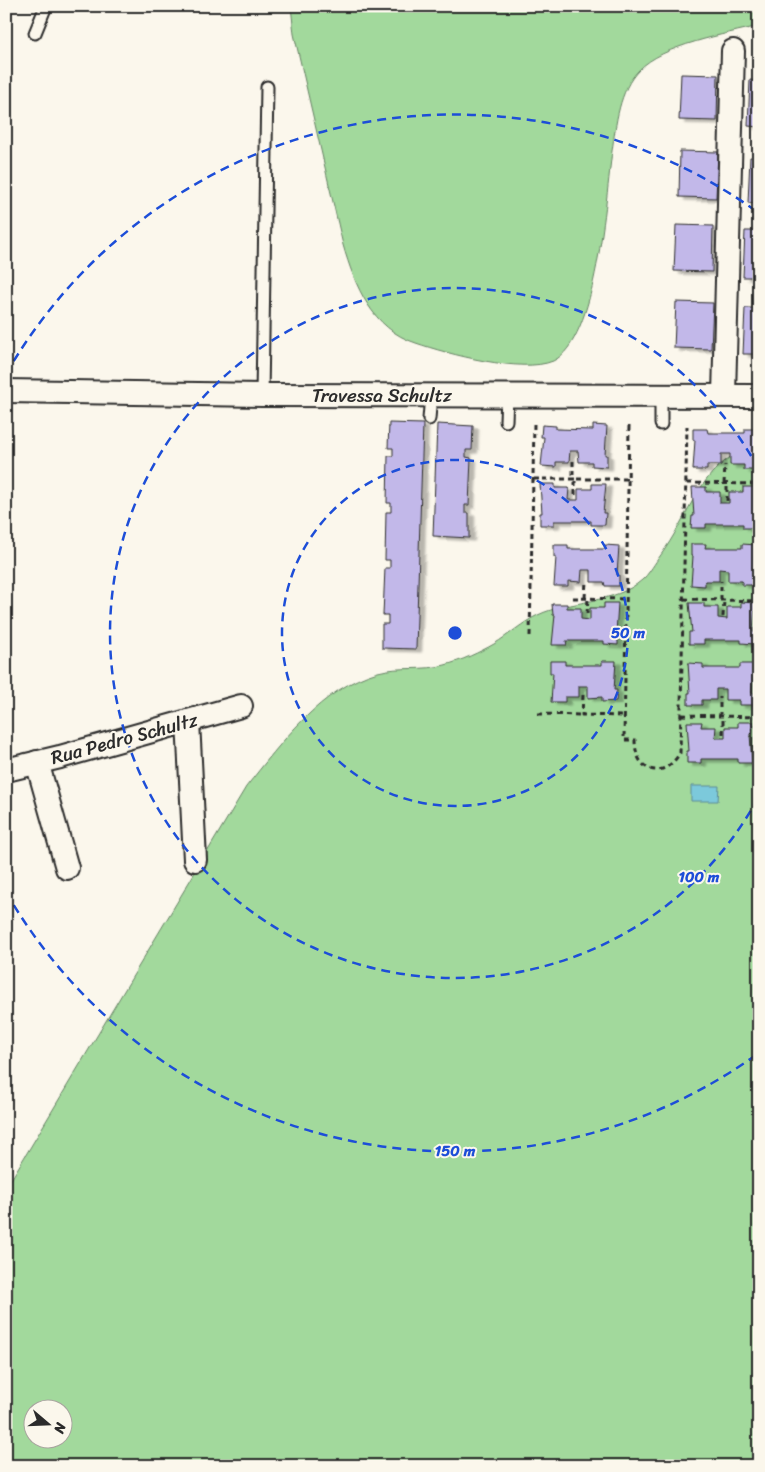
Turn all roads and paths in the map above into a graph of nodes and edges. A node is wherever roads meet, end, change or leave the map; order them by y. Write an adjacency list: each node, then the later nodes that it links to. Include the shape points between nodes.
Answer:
1 (46, 6): 2 (lane)
2 (35, 33)
3 (733, 51): 10 (street)
4 (267, 87): 6 (lane)
5 (6, 391): 6 (street, Travessa Schultz)
6 (262, 395): 7 (street, Travessa Schultz)
7 (431, 395): 8 (street, Travessa Schultz); 12 (lane)
8 (507, 395): 9 (street, Travessa Schultz); 13 (lane)
9 (661, 395): 10 (street, Travessa Schultz); 15 (lane)
10 (724, 395): 11 (street, Travessa Schultz)
11 (759, 396)
12 (429, 419)
13 (506, 421)
14 (534, 424): 20 (path)
15 (661, 424)
16 (629, 426): 21 (path)
17 (687, 426): 23 (path)
18 (573, 461): 22 (path)
19 (725, 465): 24 (path)
20 (534, 479): 22 (path); 38 (path)
21 (628, 479): 22 (path); 32 (path)
22 (574, 480): 26 (path)
23 (687, 483): 24 (path); 33 (path)
24 (726, 483): 25 (path); 27 (path)
25 (759, 484)
26 (575, 495)
27 (727, 501)
28 (586, 580): 31 (path)
29 (721, 581): 34 (path)
30 (573, 598): 31 (path)
31 (586, 598): 32 (path); 36 (path)
32 (626, 599): 45 (path)
33 (684, 599): 34 (path); 44 (path)
34 (722, 600): 35 (path); 37 (path)
35 (759, 600)
36 (587, 614)
37 (723, 617)
38 (530, 636)
39 (582, 695): 43 (path)
40 (720, 697): 46 (path)
41 (241, 706): 48 (street, Rua Pedro Schultz)
42 (538, 714): 43 (path)
43 (582, 715): 45 (path)
44 (682, 715): 45 (path, via 680,753 673,765 662,770 649,769 639,762 634,753 634,740 624,740); 46 (path)
45 (624, 716)
46 (721, 716): 47 (path); 49 (path)
47 (759, 717)
48 (188, 721): 50 (street, Rua Pedro Schultz); 52 (street)
49 (722, 734)
50 (37, 762): 51 (street, Rua Pedro Schultz); 53 (street)
51 (6, 770)
52 (195, 860)
53 (68, 868)

